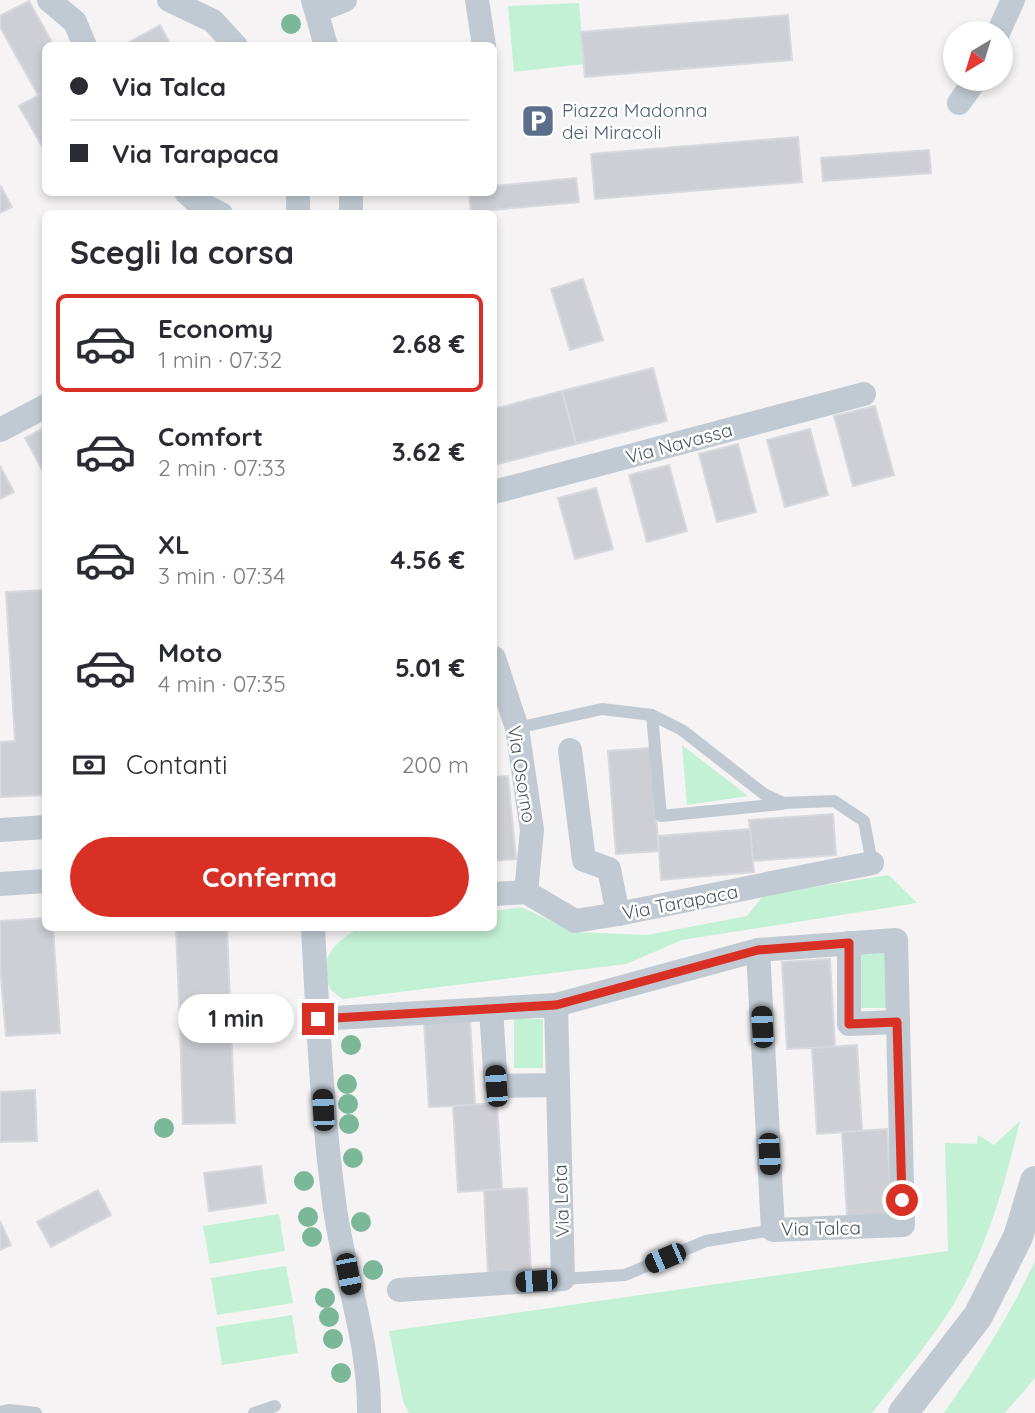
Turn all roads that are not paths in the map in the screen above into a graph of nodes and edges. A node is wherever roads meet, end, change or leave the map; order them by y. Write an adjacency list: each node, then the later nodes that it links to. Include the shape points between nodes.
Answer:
1 (49, 0): 8 (street, via 75,22)
2 (169, 0): 9 (street, via 213,21)
3 (345, 0): 6 (street)
4 (477, 0): 11 (street)
5 (1013, 0): 7 (street)
6 (315, 5): 10 (street)
7 (1003, 21)
8 (83, 42)
9 (232, 42)
10 (325, 42)
11 (483, 42)
12 (968, 91): 13 (street)
13 (959, 103)
14 (191, 196): 15 (street)
15 (213, 210)
16 (864, 394): 19 (street, Via Navassa)
17 (42, 408): 18 (street)
18 (0, 430)
19 (497, 491)
20 (497, 667): 22 (street, Via Osorno)
21 (652, 715): 22 (lane, via 602,709); 24 (lane, via 682,730 764,794); 24 (lane, via 661,817)
22 (517, 728): 30 (street, Via Osorno, via 532,830)
23 (570, 750): 32 (street, via 584,860 609,869)
24 (783, 803): 27 (lane, via 834,801 864,821)
25 (42, 827): 26 (street)
26 (0, 830)
27 (872, 863): 32 (street, Via Tarapaca)
28 (42, 881): 29 (street)
29 (0, 884)
30 (526, 892): 31 (street); 32 (street, Via Tarapaca, via 575,921)
31 (497, 894)
32 (618, 914)
33 (313, 931): 38 (street)
34 (849, 943): 35 (street); 39 (street, via 849,1024); 39 (street, Via Talca, via 896,940)
35 (758, 950): 36 (street); 42 (street, Via Talca)
36 (556, 1005): 37 (street); 40 (street, Via Lota)
37 (491, 1009): 38 (street); 40 (street, via 496,1086)
38 (318, 1019): 45 (street, via 336,1212)
39 (897, 1022): 42 (street, Via Talca, via 903,1226)
40 (558, 1085): 43 (street, Via Lota)
41 (1035, 1181): 52 (street, via 1018,1237 978,1316)
42 (773, 1230): 43 (lane, via 706,1241 625,1275)
43 (563, 1279): 44 (street)
44 (399, 1290)
45 (369, 1379): 50 (street); 51 (street)
46 (275, 1406): 49 (lane)
47 (0, 1412): 48 (lane)
48 (36, 1413)
49 (254, 1413)
50 (369, 1413)
51 (386, 1413)
52 (903, 1413)

